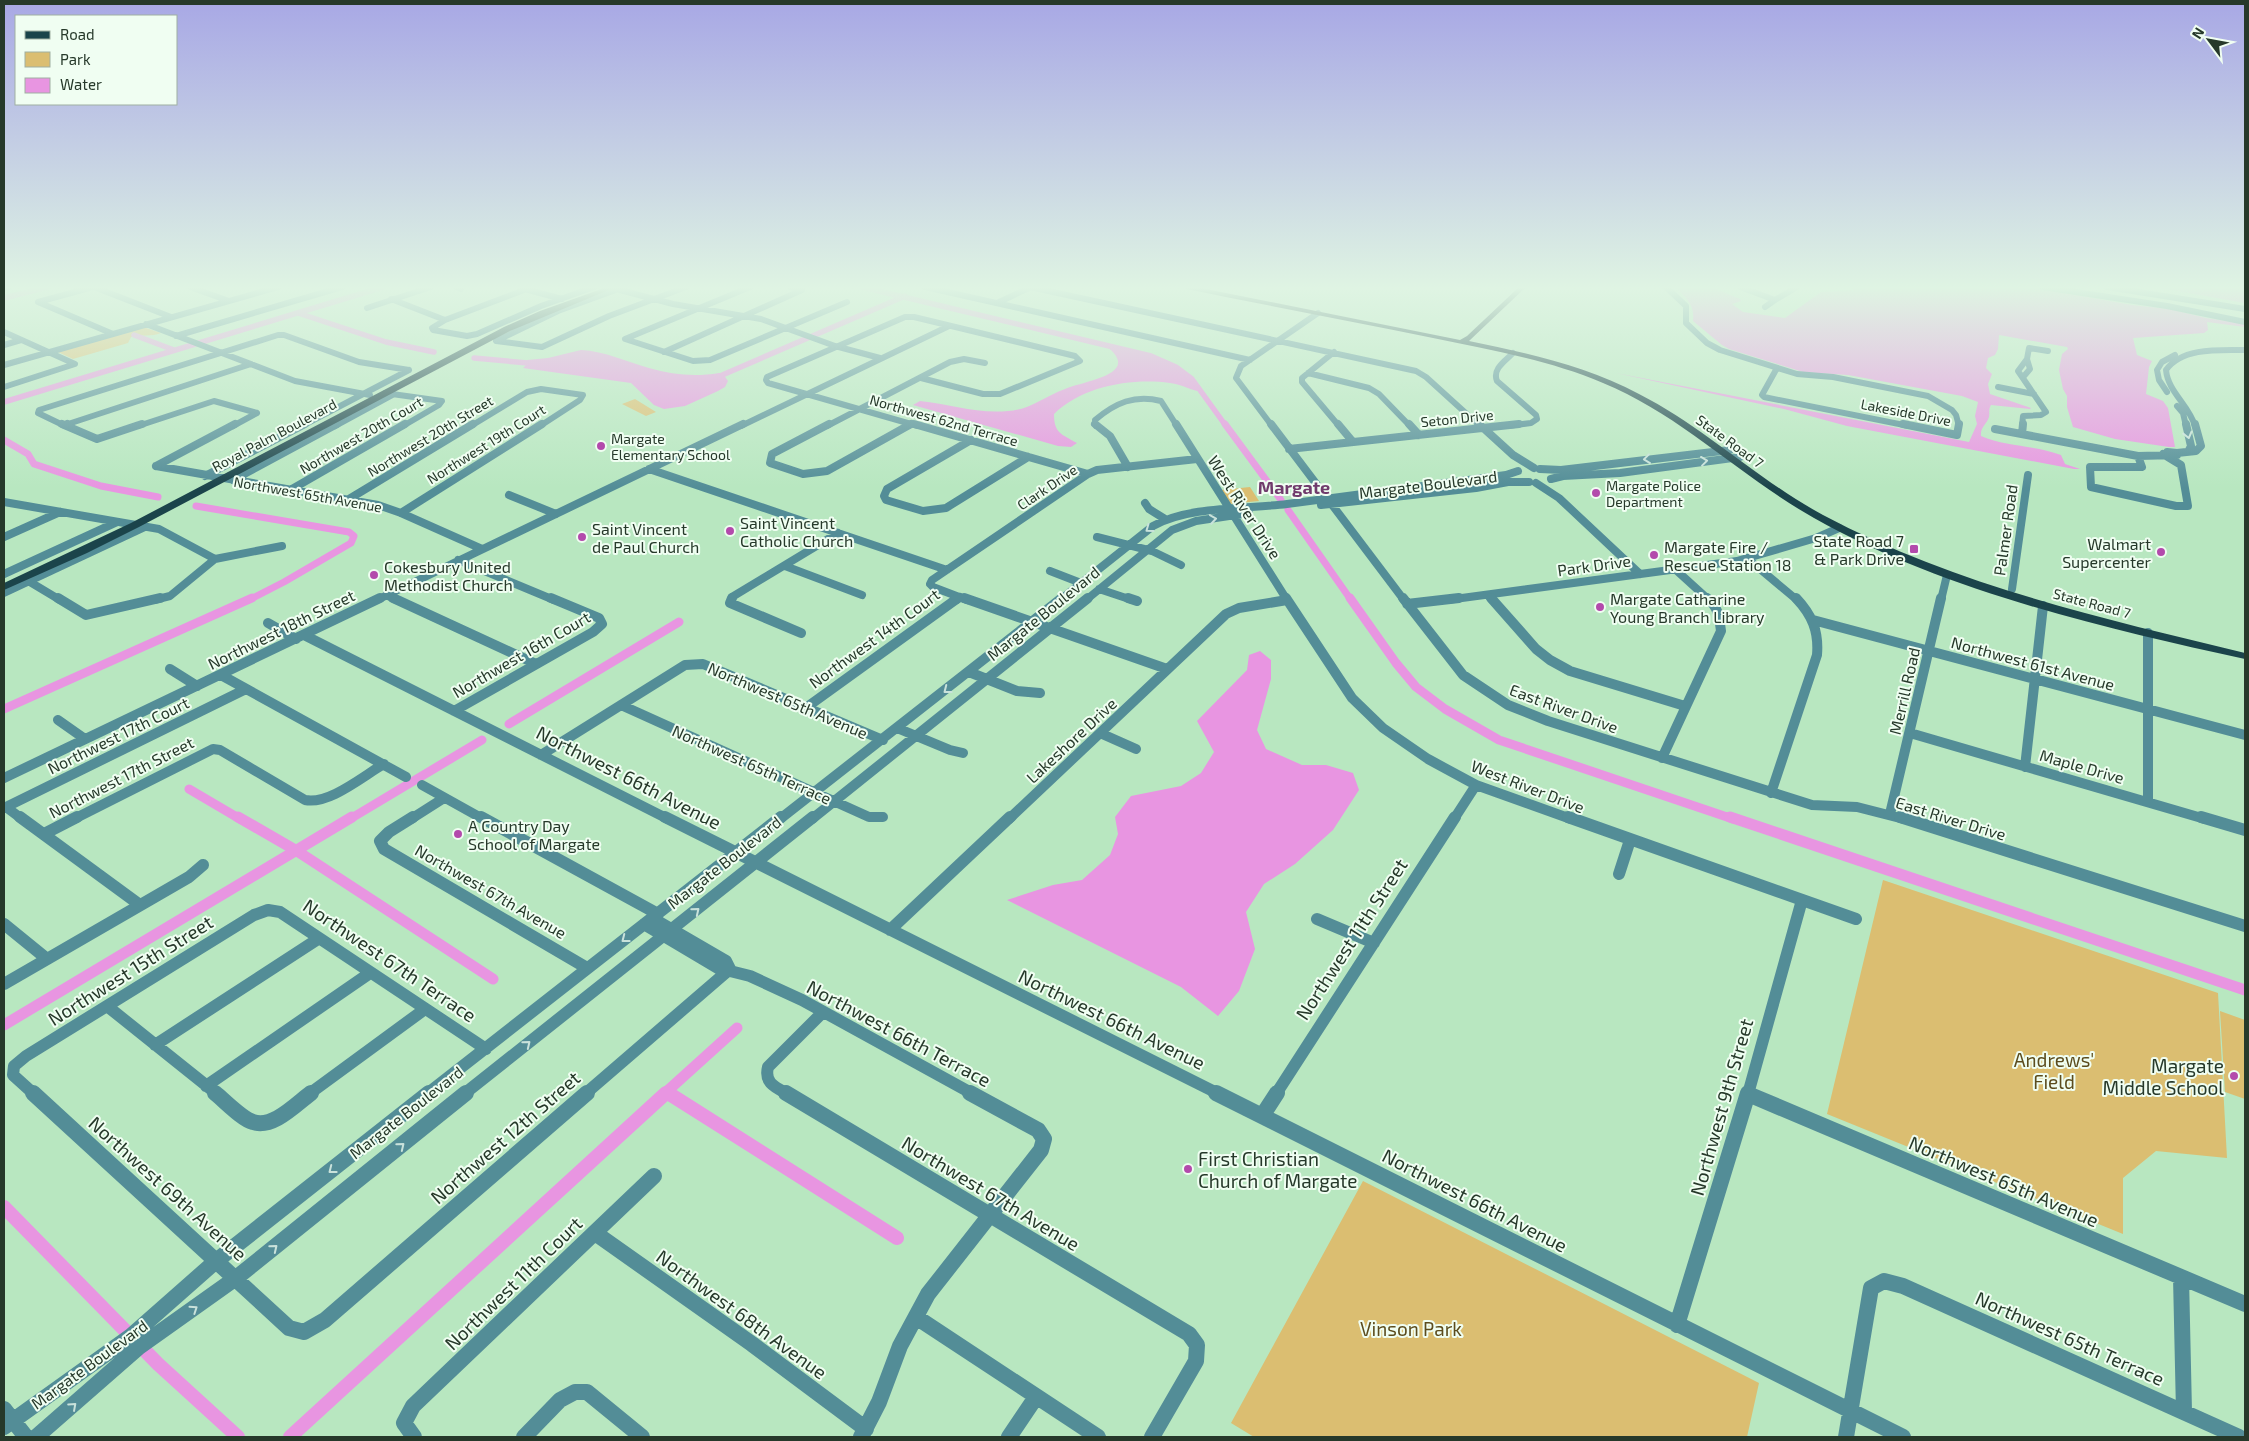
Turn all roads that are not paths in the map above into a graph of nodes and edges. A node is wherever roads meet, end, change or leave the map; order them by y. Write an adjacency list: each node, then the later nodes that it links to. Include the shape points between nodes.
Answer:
1 (42, 354): 27 (street)
2 (55, 354): 31 (street, via 75,364)
3 (212, 354): 43 (street, via 39,410)
4 (225, 354): 26 (street)
5 (337, 354): 39 (street, via 359,362 409,370)
6 (451, 354): 33 (main road, Royal Palm Boulevard)
7 (673, 354): 8 (street, via 701,361)
8 (723, 354)
9 (817, 354): 35 (street, Northwest 62nd Terrace, via 766,380)
10 (866, 354): 23 (street)
11 (888, 354): 23 (street, Northwest 18th Street)
12 (1068, 354): 30 (street, via 1080,361 1006,393 983,394)
13 (1224, 354): 24 (street)
14 (1258, 354): 24 (street)
15 (1331, 354): 29 (street)
16 (1344, 354): 44 (street, via 1416,371)
17 (1512, 354): 44 (street, Seton Drive, via 1497,369 1495,376 1537,419)
18 (1517, 354): 36 (main road, State Road 7, via 1577,371)
19 (1527, 354): 40 (main road, State Road 7, via 1591,370)
20 (1733, 354): 28 (street, Lakeside Drive)
21 (2028, 354): 37 (street, via 2030,369 2024,376)
22 (2193, 354): 53 (street, via 2173,361 2165,371 2167,381 2192,415 2201,446 2196,451)
23 (880, 358): 35 (street, Northwest 18th Street)
24 (1250, 360): 50 (street, East River Drive, via 1241,366 1236,378)
25 (986, 363): 30 (street, via 958,359)
26 (252, 364): 39 (street, via 306,384); 43 (street)
27 (4, 365)
28 (1776, 368): 28 (street, Lakeside Drive, via 1805,376 1833,377 1928,396 1953,411 1960,429 1957,435 1764,397)
29 (1308, 373): 47 (street, via 1369,388); 49 (street, via 1302,382)
30 (921, 378): 41 (street)
31 (4, 387)
32 (1998, 387): 37 (street)
33 (385, 390): 34 (street); 39 (main road, Royal Palm Boulevard)
34 (394, 394): 67 (street); 70 (street, Northwest 20th Court, via 441,402)
35 (806, 394): 41 (street, Northwest 62nd Terrace); 62 (street, Northwest 18th Street)
36 (1635, 394): 40 (main road); 51 (main road, State Road 7)
37 (2034, 394): 46 (street, via 2046,412 2023,416)
38 (583, 395): 73 (street, Northwest 20th Street, via 541,389 527,392); 79 (street, Northwest 19th Court, via 580,400)
39 (366, 397): 66 (street); 67 (main road, Royal Palm Boulevard)
40 (1660, 400): 52 (main road, State Road 7)
41 (858, 408): 42 (street, Northwest 62nd Terrace); 42 (street, via 772,454 770,463 803,474 827,471)
42 (912, 424): 48 (street, Northwest 62nd Terrace)
43 (64, 425): 66 (street, Northwest 65th Avenue, via 97,439 214,401 257,412 156,466)
44 (1482, 428): 47 (street, Seton Drive); 54 (street)
45 (1995, 429): 46 (street)
46 (2022, 434): 57 (street)
47 (1419, 435): 49 (street, Seton Drive)
48 (971, 440): 55 (street, Northwest 62nd Terrace); 55 (street, via 887,490 886,500 934,512 946,508)
49 (1353, 442): 50 (street, Seton Drive)
50 (1289, 449): 74 (street, East River Drive)
51 (1718, 451): 52 (main road, State Road 7); 56 (street)
52 (1729, 454): 59 (street, one-way to 52); 83 (main road, State Road 7, via 1786,498); 87 (main road, State Road 7, via 1740,456 1803,499)
53 (2164, 454): 57 (street); 57 (street, via 2181,465 2188,506 2091,487 2090,467 2142,467)
54 (1513, 455): 61 (street); 63 (street)
55 (1028, 456): 64 (street, Northwest 62nd Terrace)
56 (1671, 456): 59 (street, via 1682,459); 61 (street, one-way to 61, via 1565,470)
57 (2138, 456)
58 (1197, 459): 60 (street, Clark Drive); 60 (street, West River Drive, via 1161,401 1132,398 1117,403 1095,420 1095,425 1110,436); 78 (street, West River Drive)
59 (1675, 464): 68 (street)
60 (1128, 466): 64 (street, Clark Drive)
61 (1537, 468): 63 (street, Margate Boulevard); 68 (street, via 1550,473)
62 (649, 469): 80 (street, Northwest 18th Street); 84 (street)
63 (1519, 470): 69 (street, via 1520,478); 74 (street, Margate Boulevard, via 1506,476)
64 (1088, 474): 97 (street, Clark Drive)
65 (2028, 475): 109 (street, Palmer Road)
66 (205, 476): 67 (street, Northwest 65th Avenue)
67 (224, 479): 70 (street, Northwest 65th Avenue); 82 (main road, Royal Palm Boulevard)
68 (1550, 480): 69 (street, Margate Boulevard); 72 (street)
69 (1532, 482): 72 (street); 74 (street, Margate Boulevard)
70 (292, 489): 73 (street, Northwest 65th Avenue)
71 (509, 495): 80 (street)
72 (1560, 498): 101 (street)
73 (349, 499): 79 (street, Northwest 65th Avenue)
74 (1328, 501): 78 (street, Margate Boulevard); 117 (street, East River Drive)
75 (4, 502): 77 (street)
76 (1145, 503): 81 (street)
77 (60, 512): 82 (street); 85 (street)
78 (1231, 512): 81 (street, Margate Boulevard, via 1184,514); 91 (street, Margate Boulevard, one-way to 78, via 1179,526); 115 (street, West River Drive)
79 (401, 513): 90 (street, Northwest 65th Avenue)
80 (556, 514): 90 (street, Northwest 18th Street)
81 (1166, 519): 89 (street, Margate Boulevard, one-way to 89)
82 (131, 524): 92 (street, via 159,529); 100 (street); 103 (main road, Royal Palm Boulevard); 104 (street); 107 (main road, Royal Palm Boulevard, via 83,551)
83 (1839, 528): 87 (main road); 93 (street, Park Drive); 102 (main road, State Road 7)
84 (838, 533): 96 (street); 97 (street)
85 (4, 537)
86 (1097, 537): 89 (street)
87 (1882, 540): 109 (main road, State Road 7)
88 (282, 546): 92 (street)
89 (1127, 546): 91 (street); 105 (street, Margate Boulevard)
90 (482, 549): 94 (street, Northwest 18th Street)
91 (1147, 550): 95 (street, via 1171,557); 108 (street, Margate Boulevard)
92 (215, 559): 104 (street, via 170,596 86,615)
93 (1748, 559): 98 (street, Park Drive); 119 (street, via 1782,586)
94 (458, 560): 111 (street, Northwest 18th Street); 129 (street, Northwest 16th Court, via 599,618 602,624 593,632)
95 (1181, 565)
96 (785, 566): 112 (street); 124 (street, via 732,597 730,602)
97 (947, 570): 114 (street, Clark Drive, via 930,584)
98 (1676, 570): 101 (street, Park Drive); 140 (street, via 1715,605 1721,630)
99 (1050, 571): 105 (street)
100 (4, 574)
101 (1640, 574): 113 (street, Park Drive)
102 (1947, 575): 106 (main road, State Road 7); 127 (street, Merrill Road)
103 (4, 580)
104 (30, 582): 110 (street)
105 (1081, 582): 120 (street, Margate Boulevard)
106 (1976, 585): 109 (main road); 118 (main road, State Road 7)
107 (4, 587)
108 (1099, 588): 116 (street); 122 (street, Margate Boulevard)
109 (2012, 589): 123 (main road, State Road 7)
110 (4, 593)
111 (386, 595): 125 (street, Northwest 18th Street); 129 (street)
112 (862, 595)
113 (1488, 595): 117 (street, Park Drive); 140 (street, via 1536,649 1550,660 1570,671)
114 (960, 597): 120 (street); 141 (street, Northwest 14th Court)
115 (1287, 600): 131 (street, Lakeshore Drive, via 1239,608 1226,614); 161 (street, West River Drive, via 1352,698 1383,728 1428,759)
116 (1137, 601)
117 (1407, 604): 155 (street, East River Drive, via 1463,675 1483,690 1508,705 1548,721)
118 (2043, 606): 123 (main road, State Road 7, via 2109,624); 135 (street)
119 (1813, 620): 127 (street, Northwest 61st Avenue); 163 (street, via 1818,639 1817,655)
120 (1030, 622): 122 (street); 132 (street, Margate Boulevard)
121 (268, 623): 125 (street, Northwest 66th Avenue)
122 (1050, 629): 131 (street); 134 (street, Margate Boulevard)
123 (2150, 629): 126 (main road); 128 (main road, State Road 7); 142 (street)
124 (801, 633)
125 (300, 637): 133 (street, Northwest 18th Street); 143 (street, Northwest 66th Avenue)
126 (2245, 648)
127 (1929, 651): 135 (street, Northwest 61st Avenue); 147 (street, Merrill Road)
128 (2245, 656)
129 (536, 664): 143 (street, Northwest 16th Court)
130 (170, 669): 136 (street)
131 (1167, 670): 146 (street, Lakeshore Drive)
132 (969, 672): 134 (street); 145 (street, Margate Boulevard, one-way to 145)
133 (221, 675): 136 (street, Northwest 18th Street); 137 (street)
134 (988, 679): 138 (street, via 1017,691); 149 (street, Margate Boulevard)
135 (2035, 679): 142 (street, Northwest 61st Avenue); 157 (street)
136 (197, 686): 150 (street, Northwest 18th Street)
137 (246, 689): 156 (street); 167 (street, Northwest 17th Court)
138 (1040, 693)
139 (621, 705): 141 (street, Northwest 65th Avenue, via 693,662); 154 (street); 162 (street, Northwest 65th Terrace)
140 (1685, 706): 155 (street)
141 (807, 707): 151 (street, Northwest 65th Avenue)
142 (2149, 709): 148 (street, Northwest 61st Avenue); 166 (street)
143 (454, 711): 154 (street, Northwest 66th Avenue)
144 (58, 720): 150 (street)
145 (897, 728): 149 (street); 151 (street, Margate Boulevard)
146 (1100, 733): 152 (street); 185 (street, Lakeshore Drive)
147 (1910, 733): 157 (street, Maple Drive); 168 (street, Merrill Road)
148 (2245, 735)
149 (917, 736): 153 (street); 165 (street, Margate Boulevard)
150 (85, 739): 159 (street, Northwest 18th Street)
151 (883, 740): 162 (street, Margate Boulevard)
152 (1136, 749)
153 (963, 753)
154 (541, 755): 173 (street, Northwest 66th Avenue)
155 (1662, 758): 163 (street, East River Drive)
156 (384, 764): 158 (street); 171 (street, Northwest 17th Street, via 328,798 315,802 305,800 220,750 213,749)
157 (2026, 766): 166 (street, Maple Drive)
158 (406, 777)
159 (4, 778)
160 (422, 785): 164 (street, Northwest 66th Terrace)
161 (1476, 785): 172 (street, West River Drive); 188 (street, Northwest 11th Street)
162 (815, 792): 165 (street, Northwest 65th Terrace); 173 (street, Margate Boulevard)
163 (1771, 793): 168 (street, East River Drive, via 1812,805 1857,807)
164 (444, 798): 180 (street, Northwest 66th Terrace); 190 (street, Northwest 67th Avenue, via 389,832 380,841 384,848)
165 (834, 800): 169 (street, Northwest 65th Terrace, via 869,817); 174 (street, Margate Boulevard)
166 (2148, 802): 170 (street, Maple Drive)
167 (5, 808): 171 (street)
168 (1890, 814): 184 (street, East River Drive)
169 (883, 817)
170 (2245, 830)
171 (44, 834): 178 (street)
172 (1630, 840): 176 (street); 177 (street, West River Drive)
173 (736, 853): 174 (street, Northwest 66th Avenue); 180 (street, Margate Boulevard)
174 (755, 863): 185 (street, Northwest 66th Avenue); 186 (street, Margate Boulevard, one-way to 174)
175 (202, 865): 178 (street, via 189,877)
176 (1619, 874)
177 (1802, 900): 182 (street, West River Drive); 201 (street, Northwest 9th Street)
178 (140, 905): 189 (street)
179 (268, 910): 187 (street, Northwest 67th Terrace, via 280,912); 194 (street, Northwest 15th Street, via 254,915)
180 (651, 919): 186 (street, Northwest 66th Terrace); 190 (street, Margate Boulevard, one-way to 190)
181 (1317, 919): 188 (street)
182 (1856, 919)
183 (4, 924): 189 (street)
184 (2245, 926)
185 (890, 930): 202 (street, Northwest 66th Avenue)
186 (669, 934): 191 (street, Northwest 66th Terrace, via 718,968); 208 (street, Margate Boulevard, one-way to 186, via 574,1006)
187 (318, 939): 192 (street, Northwest 67th Terrace); 197 (street)
188 (1374, 943): 202 (street, Northwest 11th Street)
189 (47, 959): 193 (street)
190 (587, 968): 198 (street, Margate Boulevard)
191 (730, 969): 196 (street, Northwest 66th Terrace, via 751,975); 213 (street, Northwest 12th Street, via 325,1320)
192 (370, 973): 195 (street, Northwest 67th Terrace); 200 (street)
193 (4, 984)
194 (108, 1006): 197 (street); 199 (street, Northwest 15th Street)
195 (425, 1009): 198 (street, Northwest 67th Terrace); 200 (street, via 277,1118 263,1124 250,1122)
196 (823, 1012): 204 (street, Northwest 67th Avenue, via 768,1066 766,1075 769,1083); 204 (street, Northwest 66th Terrace, via 1038,1130 1044,1139 1041,1150)
197 (155, 1045): 200 (street)
198 (486, 1049): 206 (street, Margate Boulevard, one-way to 206)
199 (14, 1066): 206 (street, Northwest 69th Avenue, via 13,1075)
200 (206, 1086)
201 (1748, 1094): 207 (street, Northwest 65th Avenue); 211 (street, Northwest 9th Street)
202 (1262, 1116): 211 (street, Northwest 66th Avenue)
203 (654, 1176): 205 (street, Northwest 11th Court)
204 (988, 1215): 210 (street, via 928,1294); 227 (street, Northwest 67th Avenue, via 1189,1334 1197,1345 1196,1362)
205 (595, 1233): 219 (street, Northwest 68th Avenue, via 752,1344); 222 (street, Northwest 11th Court, via 413,1406 404,1423)
206 (216, 1261): 208 (street, Northwest 69th Avenue); 212 (street, Margate Boulevard)
207 (2181, 1277): 209 (street, Northwest 65th Avenue); 217 (street)
208 (236, 1278): 212 (street, Margate Boulevard, one-way to 208); 213 (street, Northwest 69th Avenue, via 289,1328)
209 (2245, 1304)
210 (916, 1317): 215 (street); 219 (street, via 900,1346 880,1402)
211 (1678, 1325): 216 (street, Northwest 66th Avenue)
212 (149, 1331): 214 (street, Margate Boulevard)
213 (304, 1332)
214 (122, 1352): 218 (street, Margate Boulevard); 221 (street, Margate Boulevard, one-way to 214)
215 (1036, 1397): 225 (street); 226 (street)
216 (1850, 1411): 217 (street, Northwest 65th Terrace, via 1871,1288 1884,1280); 228 (street); 229 (street, Northwest 66th Avenue)
217 (2184, 1412): 230 (street, Northwest 65th Terrace)
218 (7, 1418): 220 (street)
219 (863, 1433)
220 (26, 1437)
221 (36, 1437)
222 (414, 1437)
223 (524, 1437): 224 (street, via 560,1400 576,1392 587,1392)
224 (642, 1437)
225 (1009, 1437)
226 (1098, 1437)
227 (1152, 1437)
228 (1846, 1437)
229 (1903, 1437)
230 (2238, 1437)

